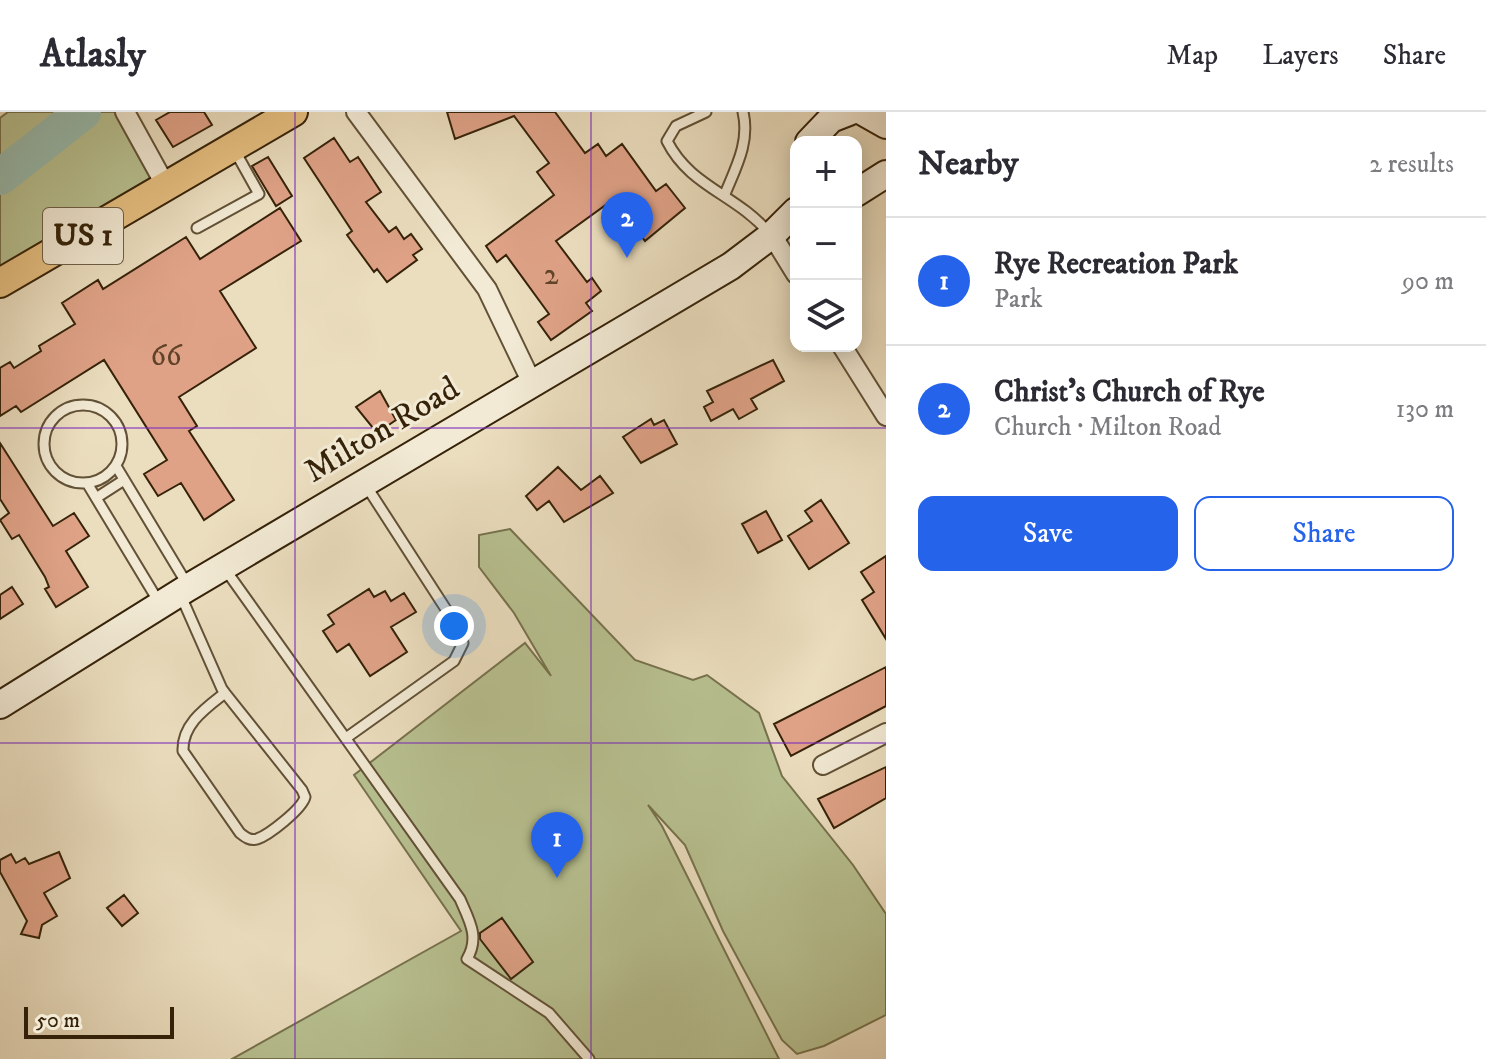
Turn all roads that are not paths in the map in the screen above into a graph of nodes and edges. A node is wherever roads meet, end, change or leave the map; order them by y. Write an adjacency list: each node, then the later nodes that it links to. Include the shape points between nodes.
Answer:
1 (125, 112): 12 (street)
2 (293, 112): 10 (main road, US 1)
3 (356, 112): 21 (street, via 487,289)
4 (706, 112): 14 (lane, via 676,126 667,141 678,163)
5 (743, 112): 14 (lane, via 744,148)
6 (863, 112): 8 (street)
7 (836, 114): 9 (street)
8 (886, 125)
9 (815, 136)
10 (233, 148): 12 (main road, US 1); 16 (lane, via 259,194)
11 (886, 174): 13 (street)
12 (167, 188): 19 (main road, US 1)
13 (862, 189)
14 (725, 194): 17 (lane, via 751,211)
15 (790, 217): 17 (street, Milton Road)
16 (197, 228)
17 (772, 235): 18 (street); 21 (street, Milton Road, via 731,266)
18 (790, 264)
19 (0, 283)
20 (846, 352): 22 (street)
21 (532, 383): 25 (street, Milton Road)
22 (886, 416)
23 (116, 466): 24 (lane); 26 (lane, via 105,478); 26 (lane, via 123,444 114,419 91,406 65,409 47,427 44,452 57,474)
24 (124, 480): 27 (lane); 29 (lane)
25 (364, 482): 28 (street, Milton Road); 33 (lane, via 463,643 454,661)
26 (87, 483): 27 (lane)
27 (96, 498): 29 (lane)
28 (223, 566): 29 (street, Milton Road); 33 (lane)
29 (176, 594): 30 (lane); 31 (street, Milton Road)
30 (225, 693): 30 (lane, via 305,797 296,812 257,839 240,833 183,751 186,731)
31 (0, 705)
32 (886, 733): 34 (street)
33 (346, 738): 35 (lane, via 460,899 474,933 467,959 549,1013)
34 (823, 765)
35 (589, 1059)

